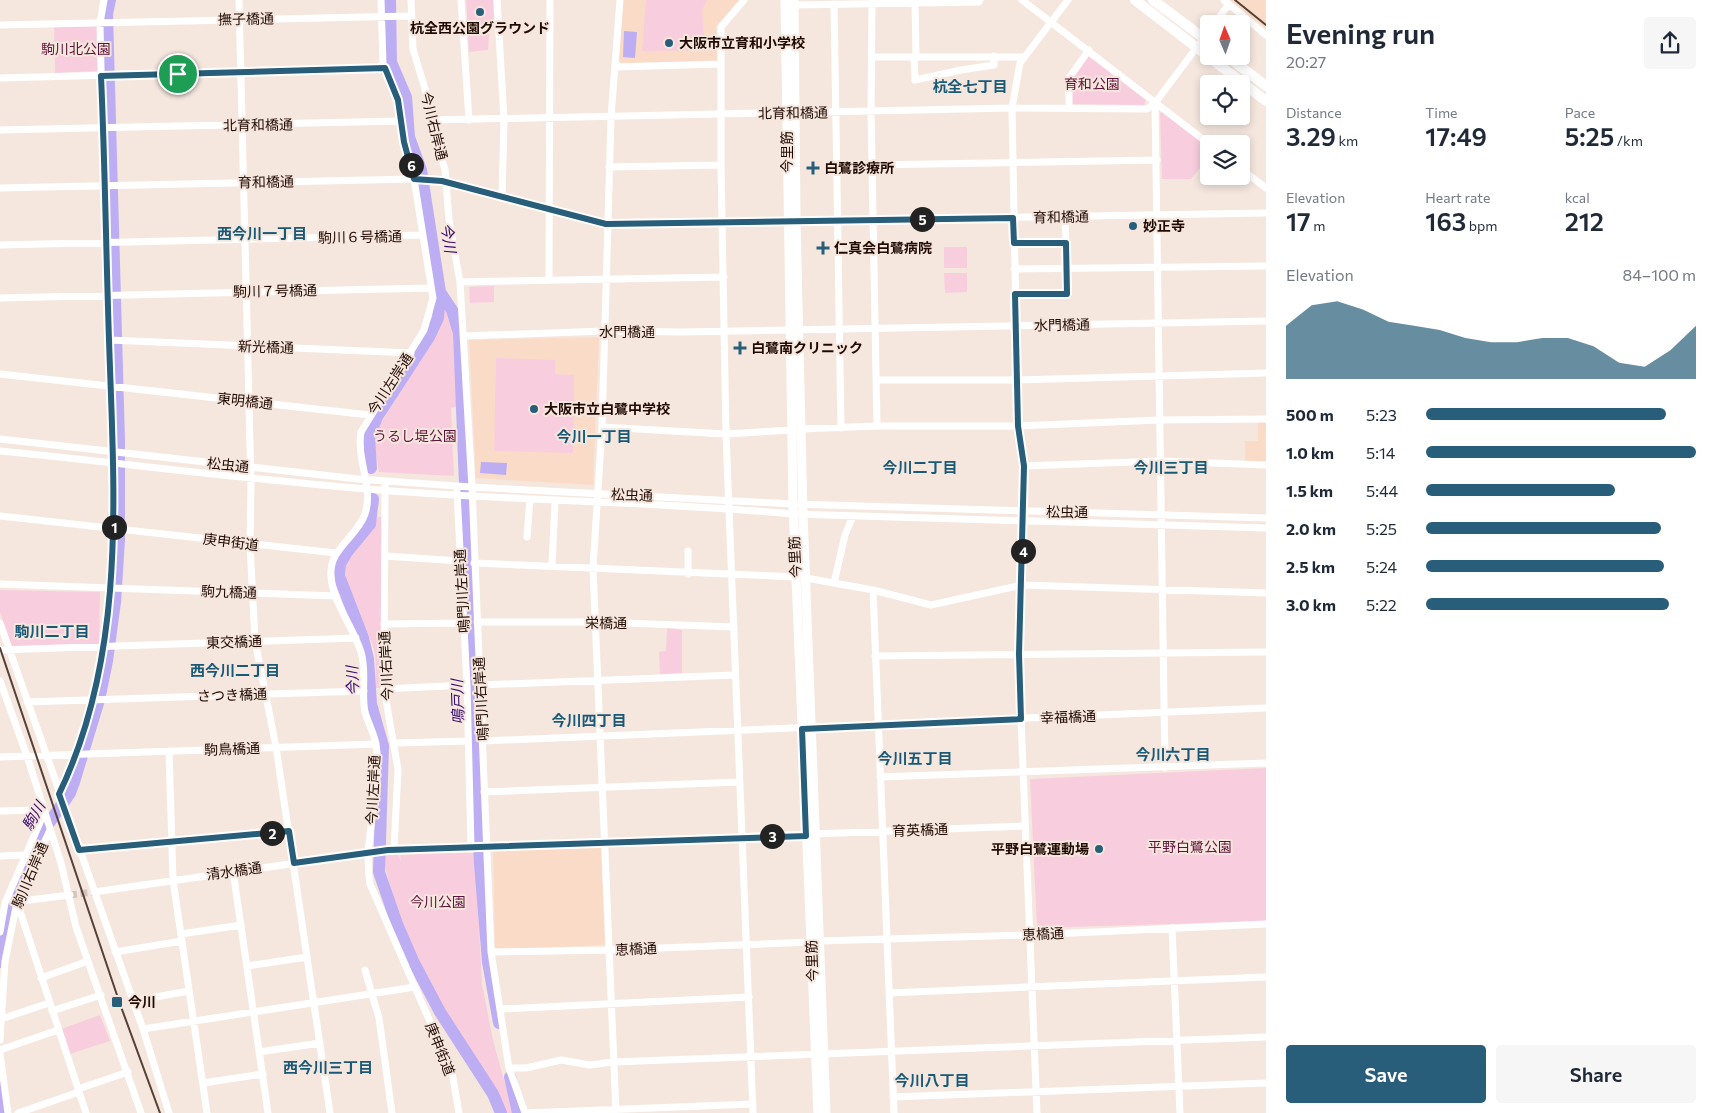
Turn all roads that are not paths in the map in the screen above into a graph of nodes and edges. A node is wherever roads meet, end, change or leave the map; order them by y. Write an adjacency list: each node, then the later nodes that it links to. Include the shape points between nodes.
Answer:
1 (104, 0): 26 (street)
2 (240, 0): 24 (street)
3 (381, 0): 22 (street, 今川左岸通)
4 (411, 0): 23 (street, 今川右岸通)
5 (461, 0): 56 (street)
6 (497, 0): 57 (street)
7 (550, 0): 54 (street)
8 (620, 0): 39 (street)
9 (744, 0): 37 (street, via 721,27)
10 (785, 0): 51 (main road, 今里筋)
11 (980, 0): 17 (street)
12 (1022, 0): 25 (street)
13 (1068, 0): 25 (street)
14 (1135, 0): 31 (highway)
15 (1153, 0): 28 (highway)
16 (875, 2): 17 (street); 20 (street); 35 (street)
17 (913, 2): 33 (street)
18 (1226, 2): 21 (street); 29 (street)
19 (794, 3): 20 (street); 51 (main road, 今里筋)
20 (834, 4): 49 (street)
21 (1219, 15)
22 (380, 16): 23 (street, 撫子橋通); 24 (street, 撫子橋通); 40 (street, 今川左岸通)
23 (410, 16): 55 (street, 今川右岸通)
24 (240, 19): 26 (street, 撫子橋通); 41 (street)
25 (1051, 22): 32 (street); 36 (street)
26 (101, 23): 27 (street); 42 (street)
27 (0, 25)
28 (1200, 32)
29 (1266, 35)
30 (1200, 43): 31 (street)
31 (1196, 47): 45 (highway); 46 (street)
32 (1090, 50): 46 (street); 48 (street, via 1069,78)
33 (915, 56): 34 (street); 34 (street, via 915,80 994,65); 35 (street)
34 (994, 56): 36 (street)
35 (872, 57): 50 (street)
36 (1024, 57): 47 (street, via 1020,63)
37 (721, 64): 39 (street); 52 (street)
38 (1239, 65): 44 (highway)
39 (615, 67): 53 (street)
40 (385, 68): 41 (street); 58 (street, 今川左岸通, via 398,100)
41 (241, 72): 42 (street); 59 (street)
42 (102, 76): 43 (street); 60 (street)
43 (0, 78)
44 (1266, 86)
45 (1266, 101)
46 (1155, 103): 48 (street, 北育和橋通, via 1147,109); 62 (street); 63 (street)
47 (1012, 108): 48 (street, 北育和橋通); 50 (street, 北育和橋通); 64 (street)
48 (1070, 108)
49 (836, 112): 50 (street, 北育和橋通); 51 (street, 北育和橋通); 82 (street)
50 (871, 112): 66 (street)
51 (791, 113): 52 (street, 北育和橋通); 83 (main road, 今里筋)
52 (721, 114): 53 (street, 北育和橋通); 65 (street)
53 (611, 117): 54 (street, 北育和橋通); 67 (street)
54 (550, 118): 57 (street, 北育和橋通); 76 (street)
55 (430, 120): 56 (street, 北育和橋通); 71 (street, 今川右岸通, via 443,161)
56 (468, 120): 57 (street, 北育和橋通)
57 (504, 120): 75 (street)
58 (400, 121): 59 (street, 北育和橋通); 69 (street, 今川左岸通)
59 (241, 125): 60 (street, 北育和橋通); 70 (street)
60 (104, 128): 61 (street); 72 (street)
61 (0, 130)
62 (1200, 137)
63 (1157, 160): 64 (street); 78 (street)
64 (1013, 162): 66 (street); 80 (street)
65 (721, 164): 67 (street); 85 (street)
66 (872, 165): 81 (street)
67 (608, 167): 84 (street)
68 (1250, 176): 74 (street)
69 (416, 180): 70 (street, 育和橋通); 71 (street, 育和橋通); 86 (street, 今川左岸通)
70 (243, 182): 72 (street, 育和橋通); 87 (street)
71 (444, 182): 75 (street, 育和橋通); 99 (street, 今川右岸通)
72 (105, 185): 73 (street); 88 (street)
73 (0, 188)
74 (1266, 188)
75 (502, 197): 76 (street, 育和橋通)
76 (549, 210): 84 (street, 育和橋通); 98 (street)
77 (1266, 213): 78 (street, 育和橋通)
78 (1157, 214): 79 (street, 育和橋通); 94 (street)
79 (1065, 216): 80 (street, 育和橋通); 90 (street)
80 (1013, 218): 81 (street, 育和橋通); 89 (street)
81 (874, 219): 82 (street, 育和橋通); 108 (street)
82 (838, 220): 83 (street, 育和橋通); 109 (street)
83 (792, 221): 85 (street, 育和橋通); 110 (main road, 今里筋)
84 (606, 224): 85 (street, 育和橋通); 97 (street)
85 (723, 224): 96 (street)
86 (423, 235): 87 (street, 駒川６号橋通); 100 (street, 今川左岸通)
87 (245, 239): 88 (street, 駒川６号橋通); 101 (street)
88 (107, 242): 91 (street); 103 (street)
89 (1014, 243): 90 (street); 95 (street)
90 (1066, 243): 93 (street)
91 (0, 245)
92 (1266, 266): 94 (street)
93 (1066, 268): 94 (street); 95 (street); 102 (street, via 1067,294)
94 (1156, 268): 106 (street)
95 (1014, 269): 102 (street)
96 (724, 277): 97 (street); 112 (street)
97 (607, 279): 98 (street); 111 (street)
98 (549, 280): 99 (street)
99 (460, 282): 113 (street, 鳴門川右岸通)
100 (431, 288): 101 (street, 駒川７号橋通); 116 (street, 今川左岸通, via 432,307)
101 (246, 292): 103 (street, 駒川７号橋通); 115 (street)
102 (1015, 294): 107 (street)
103 (109, 295): 104 (street); 114 (street)
104 (0, 298)
105 (1266, 321): 106 (street, 水門橋通)
106 (1157, 323): 107 (street, 水門橋通); 119 (street)
107 (1016, 326): 108 (street, 水門橋通); 121 (street)
108 (875, 328): 109 (street, 水門橋通); 120 (street)
109 (840, 329): 110 (street, 水門橋通); 130 (street)
110 (794, 330): 112 (street, 水門橋通); 131 (main road, 今里筋)
111 (605, 331): 112 (street, 水門橋通); 113 (street, 水門橋通); 129 (street)
112 (725, 331): 132 (street)
113 (464, 336): 145 (street, 鳴門川右岸通)
114 (110, 340): 115 (street, 新光橋通); 122 (street)
115 (248, 346): 116 (street, 新光橋通); 123 (street)
116 (411, 353): 124 (street, 今川左岸通)
117 (1266, 373): 119 (street)
118 (0, 374): 122 (street, 東明橋通)
119 (1158, 376): 121 (street); 126 (street)
120 (876, 380): 121 (street); 127 (street)
121 (1017, 380): 128 (street)
122 (115, 387): 123 (street, 東明橋通); 135 (street)
123 (249, 401): 124 (street, 東明橋通); 140 (street)
124 (370, 415): 142 (street, 今川左岸通, via 359,439)
125 (1266, 419): 126 (street)
126 (1159, 420): 128 (street); 136 (street)
127 (877, 426): 128 (street); 130 (street)
128 (1018, 426): 139 (street)
129 (602, 427): 132 (street); 148 (street)
130 (841, 428): 131 (street)
131 (797, 430): 132 (street); 155 (main road, 今里筋); 156 (main road, 今里筋)
132 (726, 434): 152 (street)
133 (0, 439): 135 (street, 松虫通)
134 (0, 450): 137 (street, 松虫通)
135 (114, 452): 137 (street); 140 (street, 松虫通)
136 (1159, 460): 138 (street); 139 (street); 161 (street)
137 (114, 462): 141 (street, 松虫通); 167 (street)
138 (1266, 464)
139 (1024, 466): 158 (street)
140 (251, 467): 141 (street); 142 (street, 松虫通)
141 (251, 477): 146 (street, 松虫通); 170 (street)
142 (364, 480): 143 (street, 松虫通); 146 (street, 今川左岸通)
143 (385, 481): 144 (street, 松虫通); 147 (street, 今川右岸通)
144 (457, 486): 145 (street, 松虫通); 149 (street, 鳴門川左岸通)
145 (471, 487): 148 (street, 松虫通); 150 (street, 鳴門川右岸通)
146 (366, 489): 147 (street, 松虫通); 172 (street, 今川左岸通, via 365,514 354,535)
147 (385, 490): 149 (street, 松虫通); 173 (street, 今川右岸通)
148 (599, 494): 152 (street, 松虫通); 154 (street)
149 (458, 495): 150 (street, 松虫通); 174 (street, 鳴門川左岸通)
150 (472, 496): 151 (street, 松虫通); 175 (street, 鳴門川右岸通)
151 (530, 499): 153 (street, 松虫通); 169 (street)
152 (728, 499): 155 (street, 松虫通); 157 (street)
153 (555, 501): 154 (street, 松虫通); 176 (street)
154 (599, 503): 157 (street, 松虫通); 177 (street)
155 (793, 504): 156 (street, 松虫通); 159 (main road, 今里筋)
156 (803, 504): 158 (street, 松虫通); 160 (main road, 今里筋)
157 (729, 508): 159 (street, 松虫通); 179 (street)
158 (1024, 511): 161 (street, 松虫通); 165 (street)
159 (793, 514): 160 (street, 松虫通); 180 (main road, 今里筋)
160 (803, 514): 163 (street, 松虫通); 181 (main road, 今里筋)
161 (1160, 514): 164 (street, 松虫通); 166 (street)
162 (0, 516): 167 (street)
163 (853, 516): 165 (street, 松虫通); 182 (street, via 845,535)
164 (1266, 518)
165 (1024, 520): 166 (street, 松虫通); 184 (street)
166 (1160, 525): 168 (street, 松虫通); 186 (street)
167 (114, 528): 170 (street, 庚申街道); 185 (street)
168 (1266, 528)
169 (528, 537)
170 (250, 544): 172 (street, 庚申街道); 189 (street)
171 (688, 551): 178 (street)
172 (336, 553): 190 (street, 今川左岸通, via 330,569)
173 (385, 556): 174 (street); 195 (street, 今川右岸通)
174 (460, 560): 194 (street, 鳴門川左岸通)
175 (474, 563): 176 (street); 191 (street, 鳴門川右岸通)
176 (552, 566): 177 (street)
177 (593, 568): 178 (street); 192 (street)
178 (688, 574): 179 (street)
179 (732, 576): 180 (street); 196 (street)
180 (796, 577): 221 (main road, 今里筋)
181 (806, 578): 182 (street); 221 (main road, 今里筋)
182 (834, 583): 187 (street)
183 (0, 584): 185 (street)
184 (1022, 586): 186 (street); 187 (street, via 931,605); 204 (street)
185 (110, 588): 189 (street, 駒九橋通); 199 (street)
186 (1161, 589): 188 (street); 203 (street)
187 (872, 590): 205 (street)
188 (1266, 593)
189 (252, 594): 190 (street, 駒九橋通); 198 (street)
190 (336, 596): 197 (street, 今川左岸通)
191 (477, 622): 192 (street, 栄橋通); 210 (street, 鳴門川右岸通)
192 (596, 622): 196 (street, 栄橋通); 207 (street)
193 (0, 623): 201 (street)
194 (463, 623): 195 (street); 209 (street, 鳴門川左岸通)
195 (384, 624): 211 (street, 今川右岸通)
196 (734, 627): 206 (street)
197 (356, 638): 198 (street, 東交橋通); 212 (street, 今川左岸通, via 364,664)
198 (255, 641): 199 (street, 東交橋通); 213 (street)
199 (108, 646): 201 (street, 東交橋通); 214 (street)
200 (0, 650): 201 (street, 東交橋通)
201 (9, 650): 215 (street)
202 (1266, 652): 203 (street)
203 (1162, 653): 204 (street); 218 (street)
204 (1019, 654): 205 (street); 219 (street)
205 (875, 656): 220 (street)
206 (735, 675): 207 (street); 222 (street)
207 (599, 680): 210 (street); 223 (street)
208 (0, 681): 216 (street)
209 (467, 685): 211 (street); 224 (street, 鳴門川左岸通)
210 (480, 685): 225 (street, 鳴門川右岸通)
211 (384, 689): 226 (street, 今川右岸通)
212 (364, 691): 213 (street, さつき橋通); 227 (street, 今川左岸通, via 365,712)
213 (266, 694): 214 (street, さつき橋通); 228 (street)
214 (92, 699): 215 (street); 230 (street)
215 (27, 702): 231 (street)
216 (4, 703): 232 (street)
217 (1266, 708): 218 (street, 幸福橋通)
218 (1163, 714): 219 (street, 幸福橋通); 235 (street)
219 (1021, 719): 220 (street, 幸福橋通); 236 (street)
220 (878, 724): 221 (street, 幸福橋通); 237 (street)
221 (806, 729): 222 (street, 幸福橋通); 248 (main road, 今里筋)
222 (737, 730): 223 (street, 幸福橋通); 238 (street)
223 (599, 736): 225 (street, 幸福橋通); 239 (street)
224 (468, 741): 226 (street); 252 (street, 鳴門川左岸通)
225 (483, 741): 240 (street, 鳴門川右岸通)
226 (394, 743): 255 (street, 今川右岸通, via 398,770)
227 (376, 744): 228 (street, 駒鳥橋通); 256 (street, 今川左岸通)
228 (276, 747): 229 (street, 駒鳥橋通); 246 (street)
229 (168, 751): 230 (street, 駒鳥橋通); 251 (street)
230 (77, 754): 231 (street, 駒鳥橋通); 241 (street)
231 (46, 755): 232 (street, 駒鳥橋通); 241 (street)
232 (27, 756): 233 (street); 243 (street)
233 (0, 757)
234 (1266, 763): 235 (street)
235 (1164, 768): 236 (street)
236 (1023, 773): 237 (street); 244 (street)
237 (880, 777): 247 (street)
238 (740, 782): 239 (street); 249 (street)
239 (601, 788): 240 (street); 250 (street)
240 (484, 792): 253 (street, 鳴門川右岸通)
241 (60, 797): 254 (street)
242 (0, 811): 243 (street)
243 (45, 815): 245 (street); 257 (street)
244 (1025, 826): 247 (street, 育英橋通); 270 (street)
245 (50, 830): 263 (street); 264 (street, 駒川右岸通)
246 (289, 831): 251 (street); 259 (street)
247 (882, 832): 248 (street, 育英橋通); 272 (street)
248 (810, 835): 249 (street, 育英橋通); 273 (main road, 今里筋)
249 (742, 837): 250 (street, 育英橋通); 274 (street)
250 (603, 841): 253 (street, 育英橋通); 275 (street)
251 (171, 843): 254 (street); 261 (street)
252 (473, 847): 253 (street, 育英橋通); 255 (street)
253 (485, 847): 277 (street, 鳴門川右岸通)
254 (79, 850): 262 (street)
255 (394, 850): 256 (street, 清水橋通)
256 (371, 852): 259 (street, 清水橋通); 285 (street, 今川左岸通, via 370,884)
257 (25, 855): 258 (street); 265 (street)
258 (0, 856)
259 (294, 863): 260 (street, 清水橋通); 278 (street)
260 (233, 871): 261 (street, 清水橋通); 267 (street)
261 (173, 880): 262 (street, 清水橋通); 271 (street)
262 (94, 892): 276 (street)
263 (68, 895): 264 (street); 279 (street)
264 (16, 902): 265 (street); 283 (street); 299 (street, 駒川右岸通, via 5,962)
265 (4, 903): 269 (street)
266 (1266, 924): 268 (street, 恵橋通)
267 (241, 925): 271 (street); 280 (street)
268 (1172, 928): 270 (street, 恵橋通); 284 (street)
269 (0, 932)
270 (1030, 935): 272 (street, 恵橋通); 286 (street)
271 (181, 937): 276 (street); 287 (street)
272 (886, 939): 273 (street, 恵橋通); 288 (street)
273 (816, 942): 274 (street, 恵橋通); 312 (main road, 今里筋)
274 (747, 944): 275 (street, 恵橋通); 291 (street)
275 (609, 950): 277 (street, 恵橋通); 295 (street)
276 (116, 952): 292 (street)
277 (490, 952): 296 (street, 鳴門川右岸通)
278 (307, 957): 280 (street); 294 (street)
279 (88, 961): 283 (street); 290 (street)
280 (247, 966): 298 (street)
281 (365, 970): 289 (street)
282 (1266, 977): 284 (street)
283 (41, 978): 293 (street)
284 (1174, 981): 286 (street); 305 (street)
285 (415, 987): 289 (street); 336 (street, 庚申街道, via 452,1072)
286 (1032, 987): 288 (street); 307 (street)
287 (189, 991): 292 (street); 300 (street)
288 (888, 993): 309 (street)
289 (374, 994): 294 (street); 335 (street)
290 (101, 995): 297 (street); 316 (street)
291 (749, 998): 295 (street); 313 (street)
292 (133, 1000): 301 (street)
293 (49, 1003): 297 (street); 299 (street)
294 (314, 1004): 298 (street); 306 (street)
295 (611, 1004): 296 (street); 314 (street)
296 (501, 1009): 315 (street, 鳴門川右岸通)
297 (52, 1011): 302 (street)
298 (254, 1012): 300 (street); 310 (street)
299 (1, 1019): 304 (street, 駒川右岸通)
300 (194, 1021): 301 (street); 318 (street)
301 (143, 1029): 331 (street)
302 (58, 1030): 308 (street); 321 (street)
303 (1266, 1037): 305 (street)
304 (0, 1040)
305 (1176, 1041): 307 (street); 320 (street)
306 (320, 1043): 310 (street); 334 (street)
307 (1034, 1045): 309 (street); 322 (street)
308 (0, 1050)
309 (891, 1050): 312 (street); 323 (street)
310 (259, 1052): 317 (street)
311 (0, 1054): 327 (street)
312 (819, 1054): 313 (street); 339 (main road, 今里筋); 340 (main road, 今里筋)
313 (751, 1058): 314 (street); 324 (street)
314 (613, 1062): 315 (street, via 590,1065 561,1060 526,1068); 325 (street)
315 (509, 1068): 337 (street, 鳴門川右岸通)
316 (128, 1072): 321 (street); 326 (street)
317 (262, 1074): 318 (street); 333 (street)
318 (203, 1083): 332 (street)
319 (1266, 1083): 320 (street)
320 (1179, 1086): 322 (street); 343 (street)
321 (78, 1090): 328 (street); 329 (street)
322 (1036, 1092): 323 (street); 342 (street)
323 (893, 1097): 341 (street)
324 (753, 1104): 325 (street); 338 (street)
325 (616, 1110): 337 (street)
326 (140, 1112): 330 (street)
327 (8, 1113)
328 (18, 1113)
329 (86, 1113)
330 (132, 1113)
331 (169, 1113)
332 (207, 1113)
333 (268, 1113)
334 (330, 1113)
335 (392, 1113)
336 (459, 1113)
337 (525, 1113)
338 (753, 1113)
339 (818, 1113)
340 (826, 1113)
341 (894, 1113)
342 (1037, 1113)
343 (1180, 1113)

